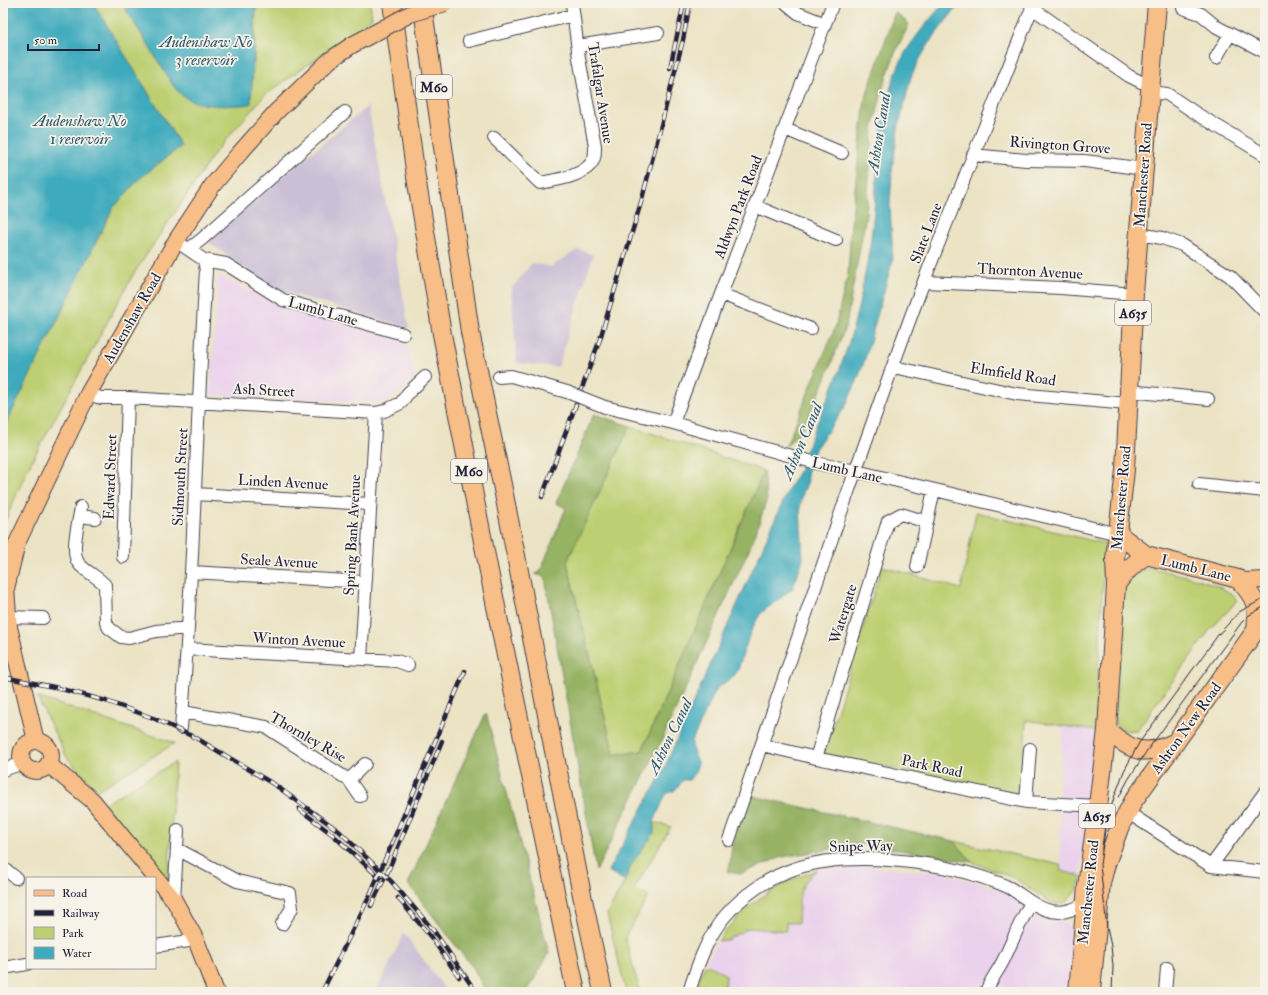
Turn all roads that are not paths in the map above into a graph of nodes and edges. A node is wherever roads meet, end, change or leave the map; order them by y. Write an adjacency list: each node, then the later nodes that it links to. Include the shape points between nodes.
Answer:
1 (392, 3): 104 (highway, M60, via 416,177 443,342)
2 (422, 3): 113 (highway, M60, via 470,332 582,895)
3 (445, 3): 29 (main road, Audenshaw Road, bridge, via 410,14 352,44 330,60 258,132 212,186)
4 (572, 3): 10 (street, Trafalgar Avenue)
5 (786, 3): 11 (street, via 798,13)
6 (833, 3): 11 (street, Aldwyn Park Road)
7 (1157, 3): 18 (highway, Manchester Road / A635)
8 (1031, 6): 18 (street, via 1135,80); 23 (street, Slate Lane)
9 (1183, 8): 13 (street, via 1201,14)
10 (573, 15): 14 (street); 15 (street, Trafalgar Avenue)
11 (825, 24): 20 (street, Aldwyn Park Road)
12 (658, 33): 15 (street)
13 (1230, 34): 16 (street); 17 (street)
14 (469, 41)
15 (578, 46): 21 (street, Trafalgar Avenue, via 595,146 594,159 585,170 540,182)
16 (1265, 52)
17 (1216, 58)
18 (1150, 87): 24 (street, via 1167,94); 25 (highway, Manchester Road / A635)
19 (345, 112): 29 (street, Audenshaw Road, via 202,239)
20 (785, 129): 22 (street); 26 (street, Aldwyn Park Road)
21 (494, 138)
22 (842, 153)
23 (973, 155): 25 (street, Rivington Grove, via 1026,160 1085,161); 31 (street, Slate Lane)
24 (1265, 155)
25 (1144, 169): 27 (highway, Manchester Road / A635)
26 (755, 206): 28 (street); 32 (street, Aldwyn Park Road)
27 (1139, 234): 33 (highway, Manchester Road / A635); 34 (street, via 1182,245 1230,276)
28 (836, 240)
29 (182, 245): 30 (street); 40 (main road, Audenshaw Road)
30 (204, 260): 36 (street, Lumb Lane, via 226,264 283,300); 44 (street, Sidmouth Street, via 206,271)
31 (924, 282): 33 (street, Thornton Avenue); 37 (street, Slate Lane)
32 (721, 294): 35 (street); 46 (street, Aldwyn Park Road)
33 (1134, 294): 42 (highway, Manchester Road / A635)
34 (1265, 312)
35 (811, 329)
36 (403, 334)
37 (894, 367): 42 (street, Elmfield Road, via 1017,394); 47 (street, Slate Lane)
38 (425, 377): 45 (street, Ash Street, via 401,403)
39 (499, 377): 46 (street, Lumb Lane, bridge, via 511,376 567,392 605,407)
40 (88, 394): 41 (street, Ash Street, via 101,398); 65 (main road, Audenshaw Road, via 17,543 6,589)
41 (128, 398): 44 (street, Ash Street); 57 (street, Edward Street)
42 (1129, 398): 43 (street, Elmfield Road); 55 (highway, Manchester Road / A635)
43 (1208, 399)
44 (199, 403): 45 (street, Ash Street); 51 (street, Sidmouth Street)
45 (376, 412): 52 (street, Spring Bank Avenue)
46 (674, 423): 47 (street, Lumb Lane, via 820,464)
47 (856, 471): 49 (street, Lumb Lane); 77 (street)
48 (1199, 484): 50 (street)
49 (934, 490): 54 (street); 55 (street, Lumb Lane)
50 (1265, 491)
51 (195, 494): 52 (street, Linden Avenue); 59 (street, Sidmouth Street)
52 (370, 504): 62 (street, Spring Bank Avenue)
53 (95, 518): 68 (street, via 81,512 75,546 76,560 105,585 106,622 109,628 128,638 156,631)
54 (927, 522): 58 (street); 79 (street, Watergate, via 901,514 888,521)
55 (1118, 534): 56 (highway, Lumb Lane); 63 (highway, Manchester Road / A635, via 1115,559)
56 (1146, 555): 60 (highway, Lumb Lane); 63 (highway, Lumb Lane, via 1122,575)
57 (124, 557)
58 (917, 567)
59 (191, 572): 62 (street, Seale Avenue); 68 (street, Sidmouth Street)
60 (1242, 580): 61 (main road, Lumb Lane); 64 (street, Lumb Lane); 67 (highway, A635, via 1256,603)
61 (1265, 580)
62 (365, 582): 70 (street, Spring Bank Avenue)
63 (1116, 585): 74 (highway, Manchester Road / A635)
64 (1265, 588)
65 (8, 617): 66 (street); 75 (main road, Audenshaw Road)
66 (43, 618)
67 (1260, 625): 76 (highway, Ashton New Road / A635)
68 (188, 629): 69 (street, Sidmouth Street)
69 (188, 649): 70 (street, Winton Avenue); 72 (street, Sidmouth Street)
70 (361, 659): 71 (street, Winton Avenue, via 397,661)
71 (408, 665)
72 (183, 712): 73 (street, Sidmouth Street); 84 (street, Thornley Rise, via 266,727)
73 (182, 728)
74 (1107, 730): 76 (highway, via 1125,744 1146,752 1165,748); 88 (highway, Manchester Road / A635)
75 (36, 740): 80 (main road, via 23,747 20,755); 81 (main road, via 49,749)
76 (1176, 742): 89 (highway, Ashton New Road / A635)
77 (762, 745): 79 (street, Park Road); 91 (street)
78 (1030, 749): 87 (street)
79 (816, 758): 87 (street, Park Road)
80 (23, 763): 81 (main road, via 36,771); 83 (street)
81 (48, 764): 97 (main road, via 93,801)
82 (365, 764): 84 (street)
83 (3, 770)
84 (349, 780): 86 (street, Thornley Rise)
85 (1265, 792): 94 (street)
86 (360, 796)
87 (1026, 802): 88 (street, Park Road)
88 (1098, 806): 89 (highway); 101 (highway, Manchester Road / A635)
89 (1127, 812): 92 (highway, Ashton New Road / A635); 94 (street)
90 (178, 830): 93 (street)
91 (729, 840)
92 (1114, 841): 117 (highway, Manchester Road / A635, via 1102,883)
93 (177, 849): 100 (street); 103 (street, via 237,881 290,893 292,908)
94 (1211, 866): 96 (street)
95 (3, 870): 98 (street)
96 (1265, 872)
97 (155, 877)
98 (16, 878)
99 (156, 878): 100 (main road)
100 (174, 900): 105 (main road)
101 (1086, 902): 102 (street, Snipe Way, via 1070,910 1055,912); 116 (highway, Manchester Road / A635)
102 (1031, 903): 114 (street, Snipe Way, via 999,883 934,865 853,860 800,867 774,878 740,900 724,916 709,940); 115 (street)
103 (282, 924)
104 (564, 936): 111 (highway, M60); 112 (highway, M60)
105 (196, 940): 106 (street); 110 (main road)
106 (156, 946)
107 (26, 964): 108 (street)
108 (10, 967)
109 (1167, 968): 118 (street)
110 (216, 992)
111 (568, 992)
112 (576, 992)
113 (604, 992)
114 (689, 992)
115 (986, 992)
116 (1078, 992)
117 (1091, 992)
118 (1165, 992)

